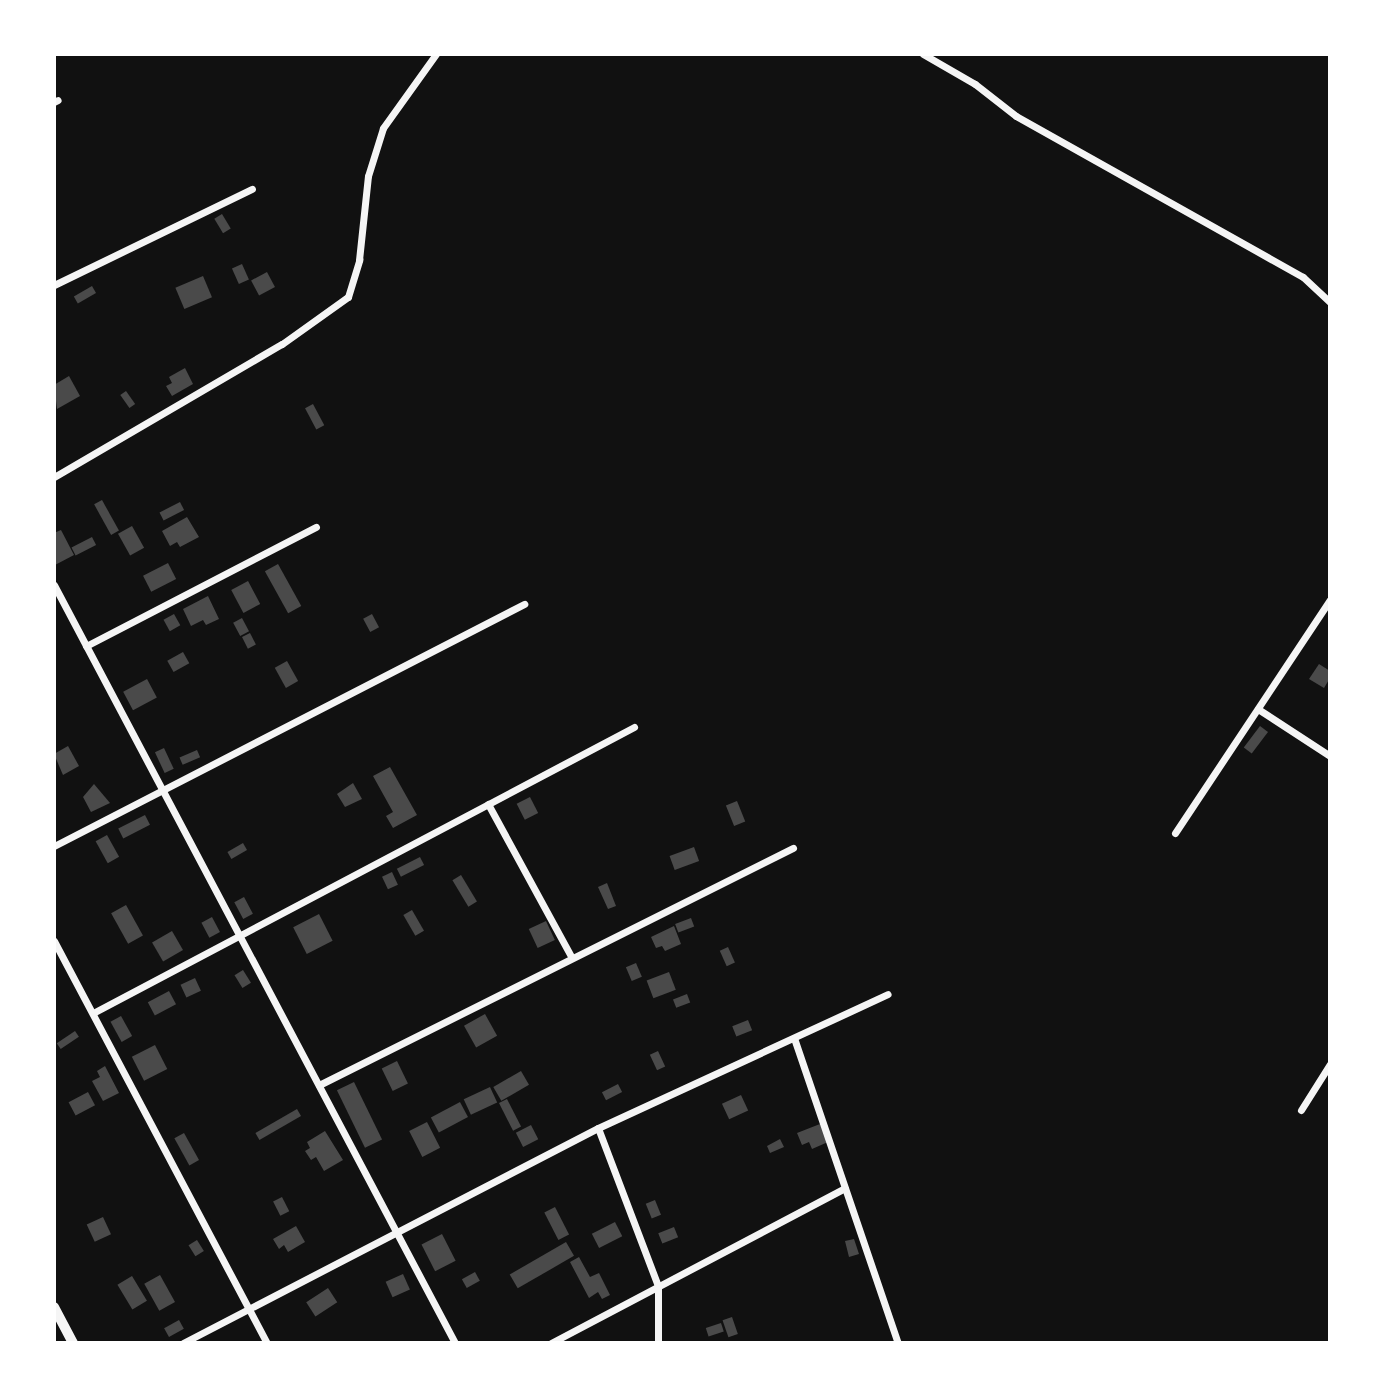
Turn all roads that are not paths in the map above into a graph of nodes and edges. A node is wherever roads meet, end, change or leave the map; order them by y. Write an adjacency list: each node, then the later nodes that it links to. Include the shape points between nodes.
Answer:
1 (436, 54): 6 (street, via 383,128 368,176 359,260 348,296 282,344)
2 (923, 54): 5 (street, via 975,84 1016,116 1303,277)
3 (252, 189): 4 (street)
4 (54, 285)
5 (1330, 302)
6 (54, 477)
7 (316, 527): 11 (street)
8 (54, 585): 11 (street)
9 (1330, 600): 12 (street)
10 (524, 604): 15 (street)
11 (86, 646): 15 (street)
12 (1258, 709): 14 (street); 17 (street)
13 (634, 727): 16 (street)
14 (1330, 756)
15 (162, 790): 18 (street); 20 (street)
16 (488, 804): 20 (street); 23 (street)
17 (1175, 833)
18 (54, 846)
19 (793, 848): 23 (street)
20 (239, 936): 25 (street); 28 (street)
21 (54, 941): 22 (street)
22 (58, 956): 25 (street)
23 (572, 958): 28 (street)
24 (888, 994): 26 (street)
25 (93, 1013): 35 (street)
26 (794, 1038): 30 (street); 31 (street)
27 (1330, 1064): 29 (street)
28 (319, 1085): 32 (street)
29 (1301, 1110)
30 (598, 1128): 32 (street); 33 (street)
31 (845, 1188): 33 (street); 42 (street)
32 (397, 1232): 35 (street); 39 (street)
33 (658, 1286): 40 (street); 41 (street)
34 (54, 1307): 36 (main road)
35 (249, 1308): 37 (street); 38 (street)
36 (73, 1343)
37 (183, 1343)
38 (267, 1343)
39 (455, 1343)
40 (551, 1343)
41 (658, 1343)
42 (898, 1343)

